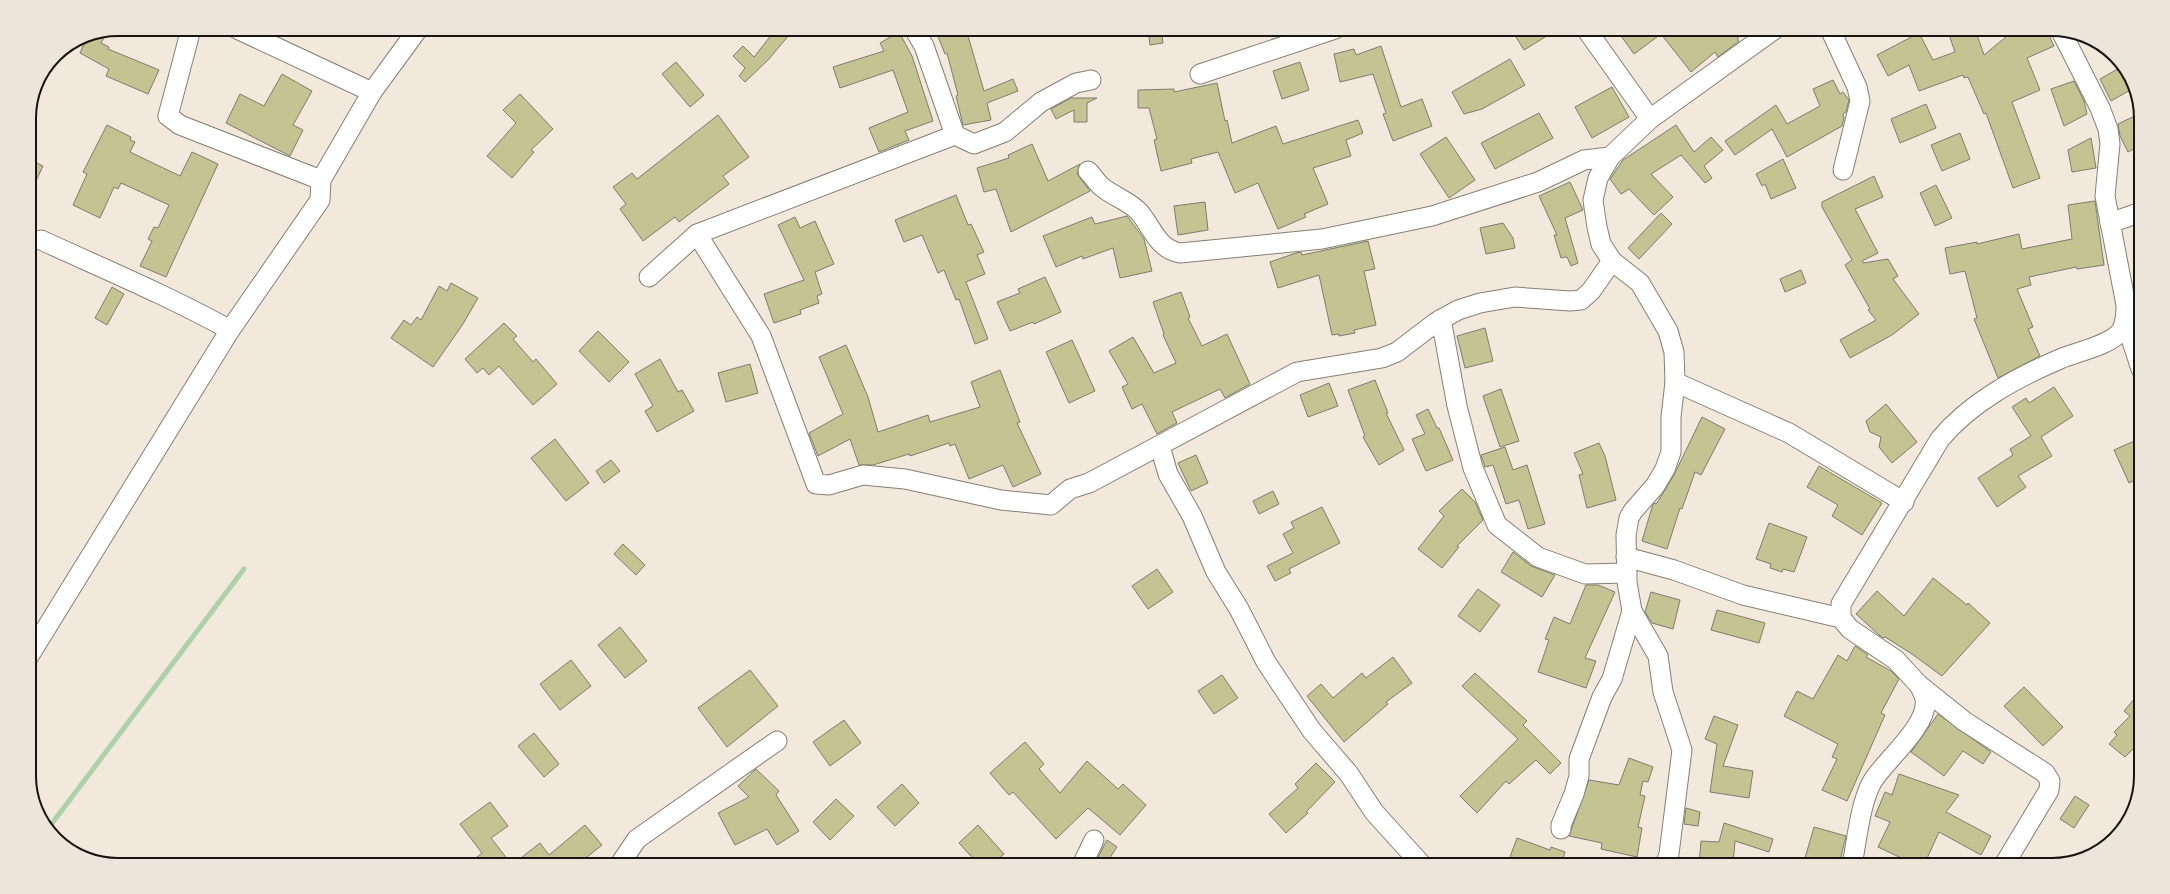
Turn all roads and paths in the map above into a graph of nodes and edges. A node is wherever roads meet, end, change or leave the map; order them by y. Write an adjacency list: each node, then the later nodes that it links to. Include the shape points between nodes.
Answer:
1 (189, 36): 18 (street, via 168,116 180,125)
2 (252, 36): 12 (street)
3 (413, 36): 12 (street)
4 (918, 36): 14 (street, via 924,46)
5 (1314, 36): 10 (street)
6 (1591, 36): 13 (street)
7 (1765, 36): 13 (street)
8 (1833, 36): 17 (street, via 1857,87 1860,101)
9 (2064, 37): 20 (street, via 2108,129 2110,144 2106,196)
10 (1200, 74)
11 (1091, 80): 14 (street, via 1076,84 1041,102 1005,132 974,144)
12 (372, 92): 18 (street)
13 (1650, 119): 15 (street)
14 (955, 135): 21 (street)
15 (1610, 157): 16 (street, via 1584,160 1538,182 1432,216 1322,238 1180,253 1170,251 1162,245 1140,213 1128,202 1101,186); 23 (street, via 1598,178 1593,200 1601,244)
16 (1088, 170)
17 (1843, 170)
18 (321, 180): 27 (street, via 320,200)
19 (2134, 214): 20 (street)
20 (2110, 223): 26 (street, via 2126,304)
21 (698, 234): 24 (street); 30 (street, via 761,336 816,484 829,485 863,475 905,479 1001,500 1051,505 1070,489 1089,483)
22 (41, 240): 27 (street, via 180,303)
23 (1612, 261): 25 (street, via 1591,291 1581,300 1515,297 1480,303); 29 (street, via 1640,283 1668,331 1674,352)
24 (649, 277)
25 (1441, 319): 30 (street, via 1397,352 1358,363 1297,372); 32 (street, via 1457,406 1473,468 1497,525 1538,557 1585,574)
26 (2126, 320): 28 (street); 31 (street, via 2112,339 2061,359 1995,392 1971,408 1940,439)
27 (230, 330): 35 (street)
28 (2134, 346)
29 (1675, 382): 31 (street, via 1789,433); 32 (street, via 1671,452 1655,486 1632,511 1629,518 1626,535)
30 (1160, 446): 42 (street, via 1168,474 1192,516 1216,572 1239,609 1266,662 1312,731 1349,774 1374,812)
31 (1904, 502): 34 (street, via 1846,594 1841,604)
32 (1627, 565): 33 (street); 34 (street, via 1674,570 1744,595)
33 (1632, 611): 38 (street, via 1612,679 1602,696 1579,759 1579,776 1560,825); 43 (street, via 1658,656 1664,692 1682,750)
34 (1841, 618): 36 (street, via 1850,629 1896,660)
35 (36, 645)
36 (1919, 685): 44 (street, via 1925,700 1923,715 1872,782 1866,797); 45 (street, via 1964,721 2045,773 2050,781 2049,790)
37 (776, 741): 40 (street, via 637,839)
38 (1561, 830)
39 (1094, 840): 41 (street)
40 (623, 858)
41 (1085, 858)
42 (1416, 858)
43 (1668, 858)
44 (1853, 858)
45 (2008, 858)

